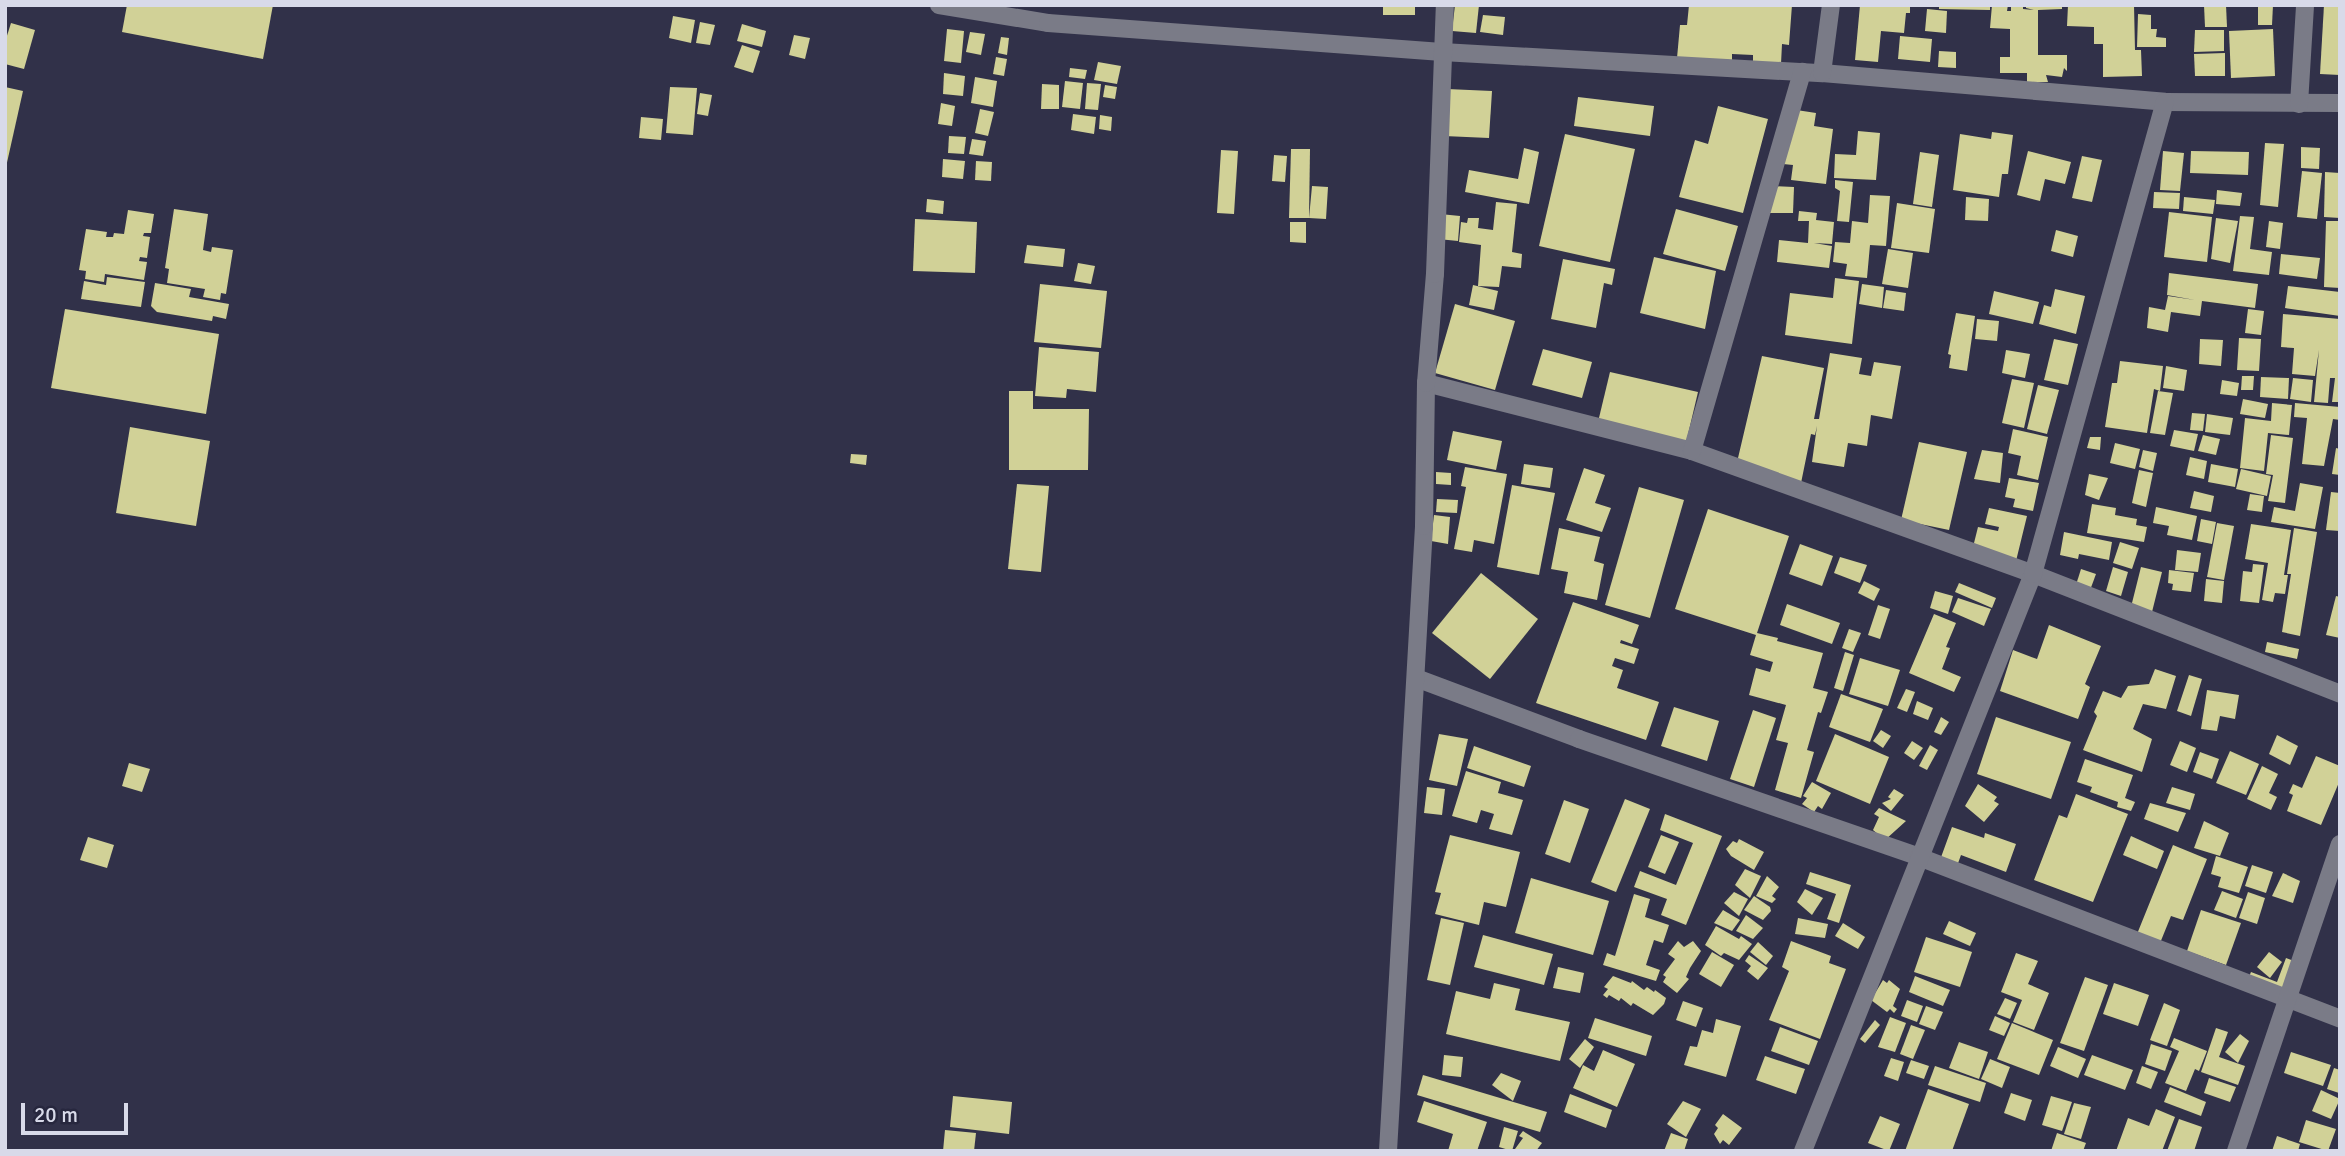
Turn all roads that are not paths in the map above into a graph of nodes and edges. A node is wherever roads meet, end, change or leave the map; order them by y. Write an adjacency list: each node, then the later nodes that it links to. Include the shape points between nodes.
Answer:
1 (939, 5): 5 (street, via 1048,23)
2 (1445, 5): 5 (street)
3 (1831, 5): 7 (street)
4 (2305, 5): 10 (street)
5 (1442, 52): 6 (street); 11 (street, via 1435,274)
6 (1802, 72): 7 (street); 12 (street)
7 (1822, 72): 8 (street)
8 (2165, 102): 10 (street); 13 (street)
9 (2340, 103): 10 (street)
10 (2299, 104)
11 (1426, 383): 12 (street); 14 (street)
12 (1692, 451): 13 (street)
13 (2033, 574): 15 (street); 17 (street)
14 (1416, 678): 17 (street); 20 (street)
15 (2340, 694)
16 (2340, 844): 18 (street)
17 (1919, 858): 18 (street); 21 (street)
18 (2289, 1000): 19 (street); 22 (street)
19 (2340, 1018)
20 (1388, 1151)
21 (1803, 1151)
22 (2236, 1151)

